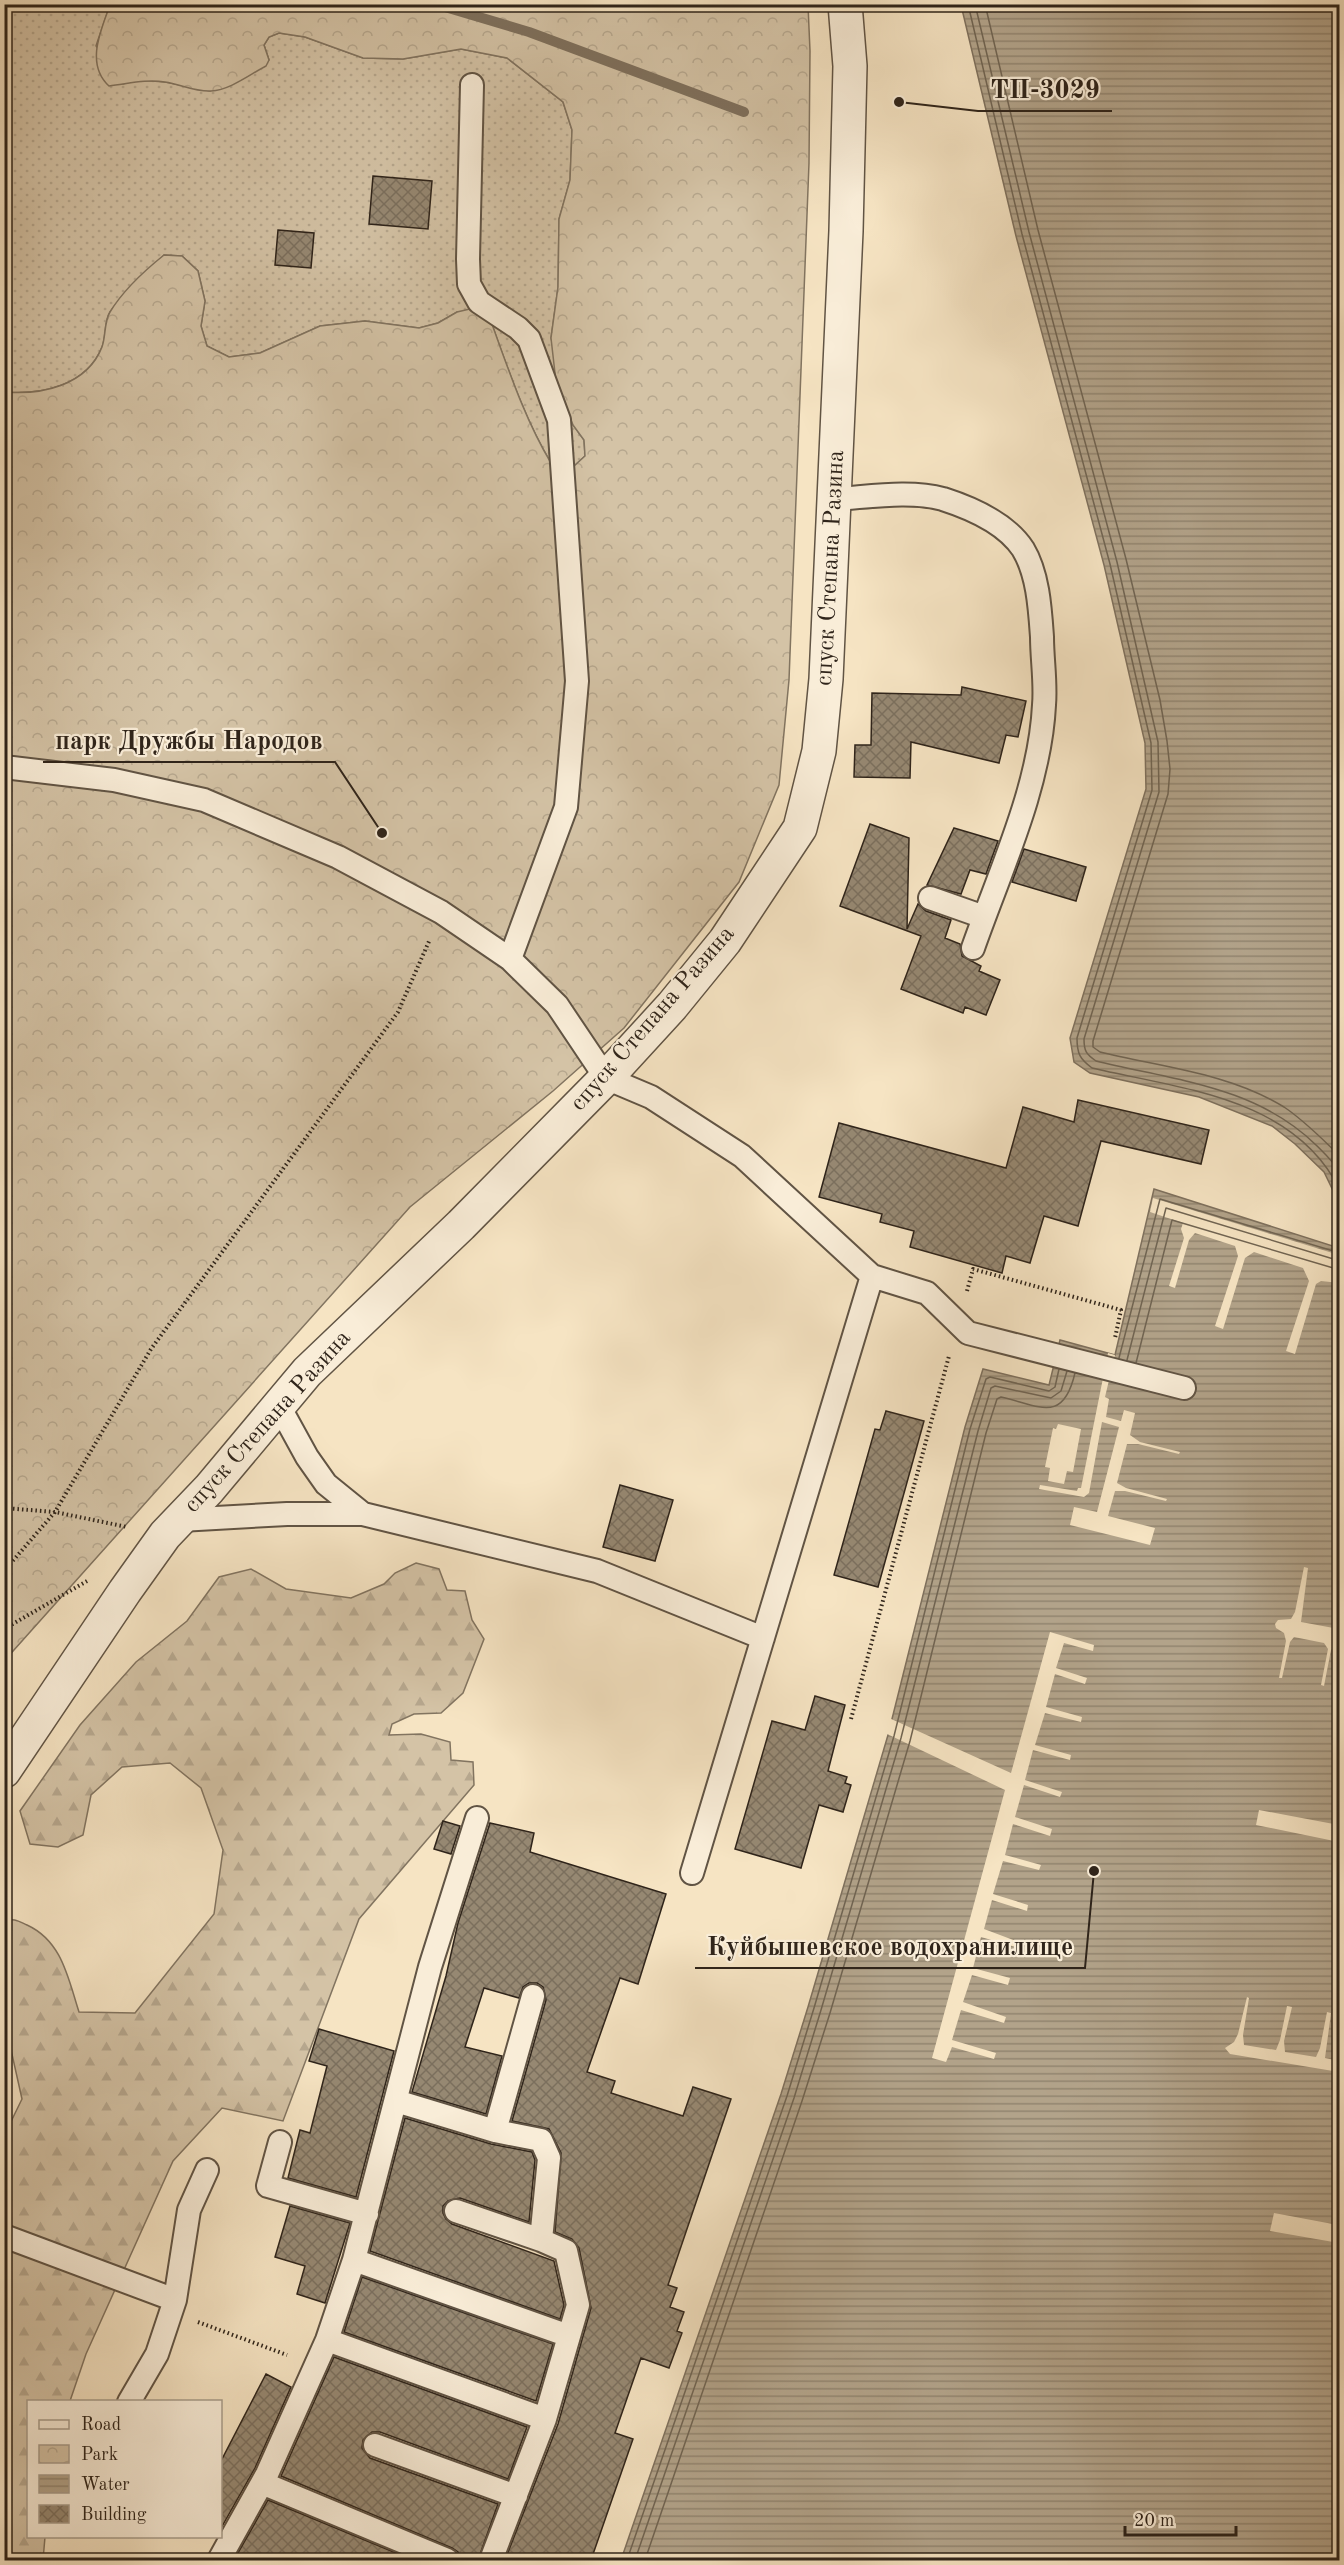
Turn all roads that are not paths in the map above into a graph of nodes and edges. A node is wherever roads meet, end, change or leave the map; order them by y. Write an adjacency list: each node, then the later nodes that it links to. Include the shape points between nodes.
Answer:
1 (845, 4): 3 (street, спуск Степана Разина, via 850,77)
2 (472, 86): 8 (lane, via 470,284 479,302 529,339 559,420 577,681 566,807)
3 (835, 499): 6 (lane, via 908,495 941,499 973,510 1005,529 1022,547 1032,567 1041,617 1044,705 1034,774); 9 (street, спуск Степана Разина, via 819,751 800,828 725,941)
4 (4, 767): 8 (lane, via 114,780 204,800 338,857 441,912)
5 (930, 898): 6 (lane)
6 (984, 917): 7 (lane)
7 (973, 948)
8 (510, 959): 9 (lane, via 557,1005)
9 (606, 1078): 10 (lane, via 651,1097 742,1156); 12 (street, спуск Степана Разина, via 461,1225 307,1372)
10 (872, 1276): 11 (lane, via 927,1293 968,1333); 15 (lane)
11 (1184, 1388)
12 (279, 1406): 13 (lane, via 327,1484); 14 (street, спуск Степана Разина)
13 (363, 1514): 14 (lane, via 287,1514); 15 (lane, via 597,1571)
14 (172, 1527): 16 (street, спуск Степана Разина, via 124,1591)
15 (763, 1638): 18 (lane)
16 (4, 1771)
17 (477, 1818): 20 (lane, via 430,1967)
18 (692, 1873)
19 (533, 1996): 21 (lane)
20 (396, 2101): 21 (lane); 25 (lane)
21 (495, 2131): 27 (lane, via 541,2140 549,2158)
22 (280, 2142): 25 (lane, via 268,2186)
23 (207, 2170): 29 (lane, via 189,2210)
24 (456, 2211): 27 (lane)
25 (367, 2214): 28 (lane)
26 (4, 2236): 29 (lane)
27 (541, 2240): 30 (lane, via 566,2251 578,2305)
28 (354, 2260): 30 (lane); 31 (lane)
29 (173, 2306): 32 (lane, via 157,2354)
30 (569, 2336): 33 (lane)
31 (327, 2340): 33 (lane); 35 (lane)
32 (130, 2400)
33 (545, 2419): 36 (lane)
34 (375, 2445): 36 (lane)
35 (262, 2483): 37 (lane); 38 (lane)
36 (516, 2496): 39 (lane)
37 (227, 2558)
38 (447, 2560)
39 (492, 2560)

